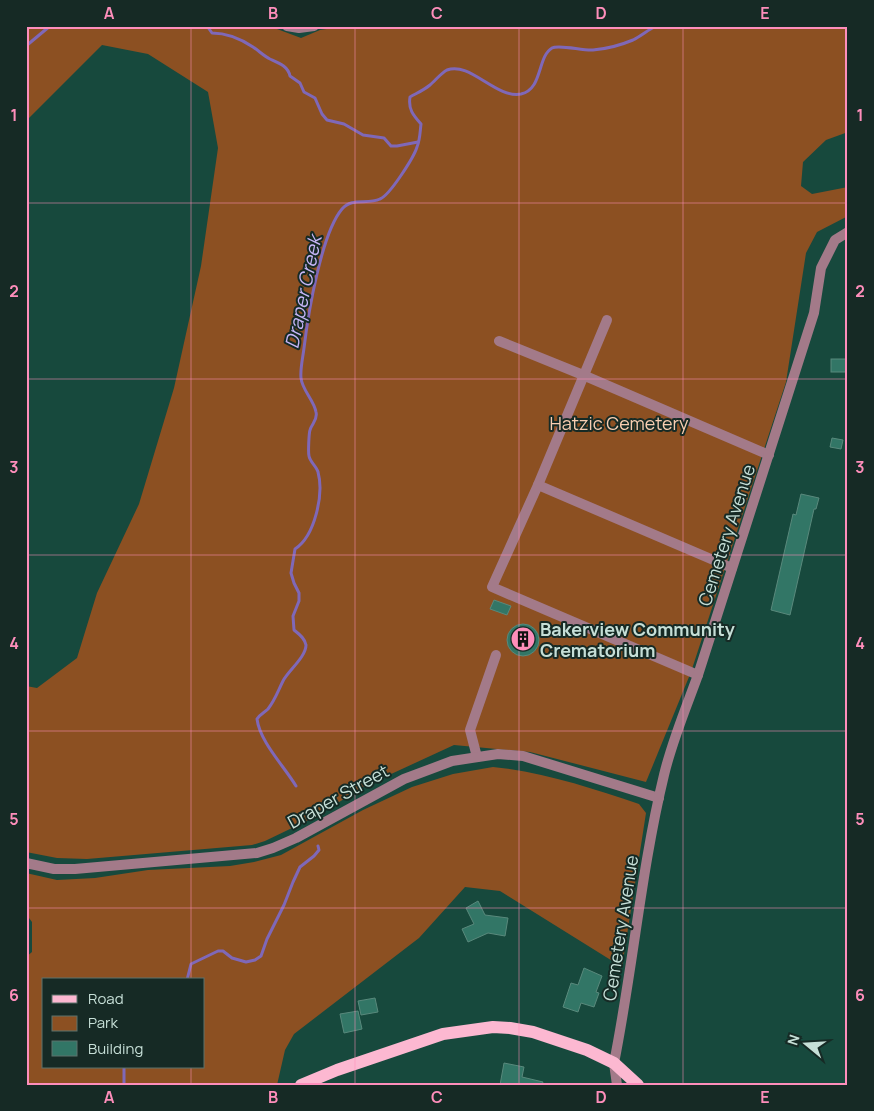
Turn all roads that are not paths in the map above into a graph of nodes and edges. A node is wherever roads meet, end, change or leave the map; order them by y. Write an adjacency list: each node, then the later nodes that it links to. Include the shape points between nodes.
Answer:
1 (287, 26): 2 (street)
2 (314, 26)
3 (848, 232): 7 (street, Cemetery Avenue, via 835,240 822,268 814,313)
4 (607, 320): 6 (street)
5 (500, 341): 6 (street)
6 (583, 375): 7 (street); 8 (street)
7 (769, 455): 9 (street, Cemetery Avenue)
8 (538, 485): 9 (street); 11 (street, via 492,587)
9 (732, 568): 11 (street, Cemetery Avenue)
10 (496, 655): 12 (street, via 470,730)
11 (698, 675): 13 (street, Cemetery Avenue, via 677,731)
12 (477, 757): 13 (street, Draper Street, via 498,754 523,756); 14 (street, Draper Street, via 452,761 404,779 296,838 257,853 75,869 54,869)
13 (659, 798): 15 (street, Cemetery Avenue)
14 (26, 863)
15 (614, 1063): 16 (main road, via 533,1032 493,1027 443,1034); 17 (street, Cemetery Avenue); 18 (main road)
16 (301, 1085)
17 (617, 1085)
18 (638, 1085)

